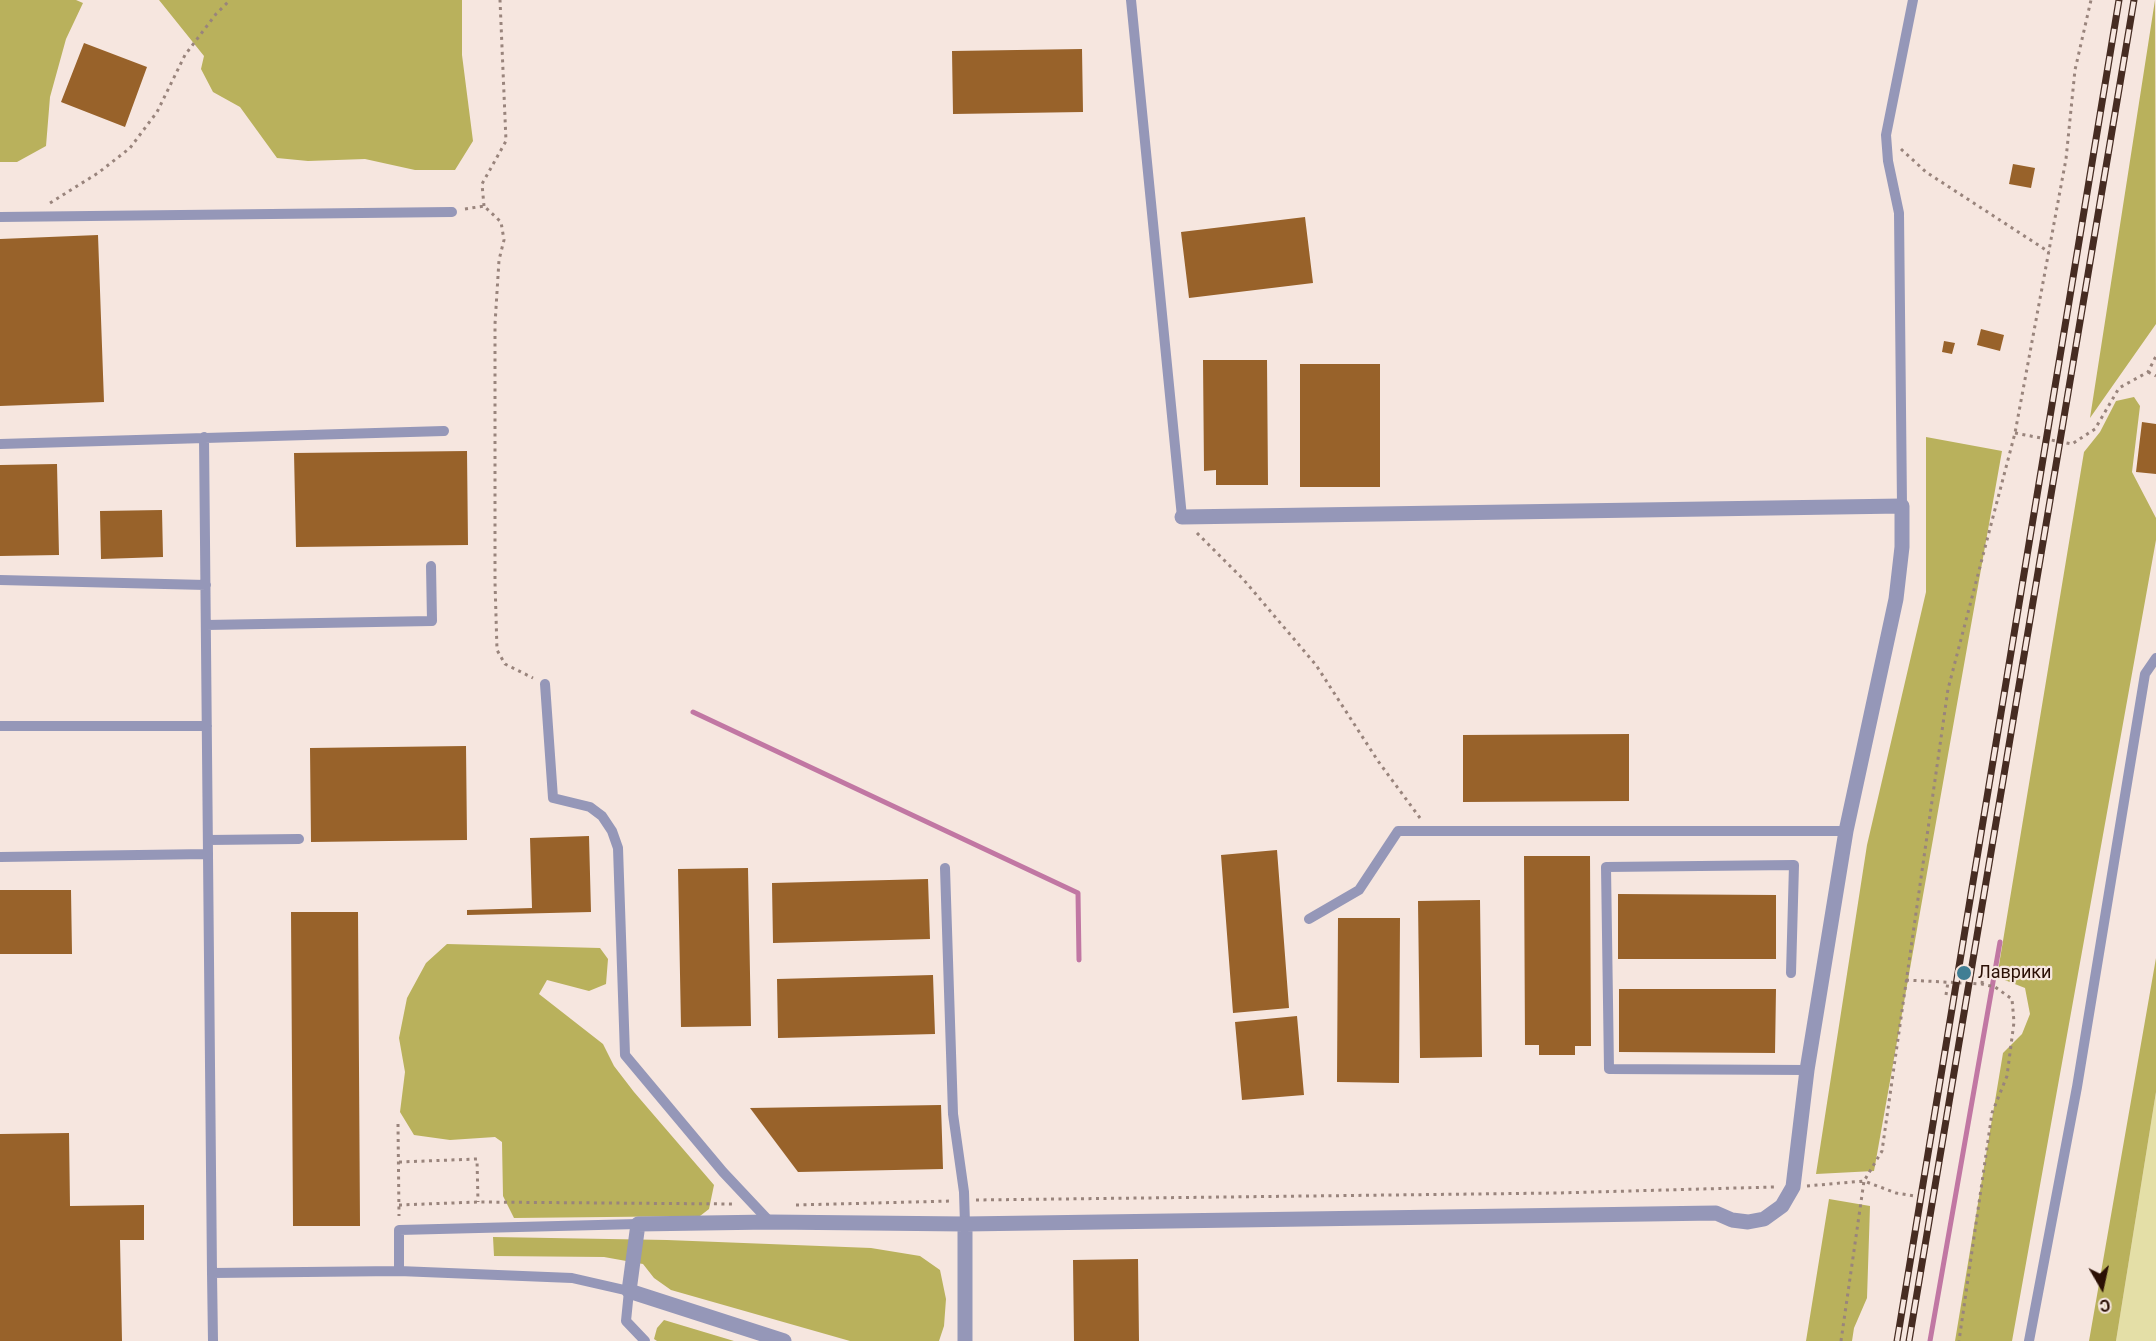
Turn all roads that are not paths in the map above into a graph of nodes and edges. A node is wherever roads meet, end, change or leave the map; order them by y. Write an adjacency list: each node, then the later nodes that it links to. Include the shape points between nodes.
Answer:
1 (1131, 0): 9 (lane)
2 (1913, 0): 8 (lane, via 1886,135 1899,213)
3 (452, 212): 4 (lane)
4 (0, 217)
5 (444, 431): 6 (lane)
6 (204, 437): 7 (lane); 12 (lane)
7 (0, 444)
8 (1902, 506): 9 (street); 18 (street, via 1896,599)
9 (1182, 517)
10 (431, 566): 13 (lane, via 432,621)
11 (0, 580): 12 (lane)
12 (206, 585): 13 (lane)
13 (206, 625): 17 (lane)
14 (2156, 658): 37 (lane, via 2145,674 2079,1076)
15 (545, 684): 27 (lane, via 553,798 590,807 602,816 618,848 625,1055)
16 (0, 726): 17 (lane)
17 (207, 726): 20 (lane)
18 (1846, 831): 24 (lane, via 1398,831 1359,890); 26 (street)
19 (299, 839): 20 (lane)
20 (208, 840): 21 (lane)
21 (208, 854): 22 (lane); 31 (lane)
22 (0, 857)
23 (945, 868): 29 (lane, via 953,1114)
24 (1309, 919)
25 (1791, 973): 26 (lane, via 1794,865 1606,867 1609,1069)
26 (1807, 1070): 29 (street, via 1793,1187 1782,1206 1764,1219 1748,1222 1716,1213)
27 (770, 1222): 28 (street); 29 (street)
28 (638, 1224): 30 (lane, via 399,1230); 32 (street)
29 (965, 1224): 36 (street)
30 (399, 1271): 31 (lane); 32 (lane, via 572,1278)
31 (212, 1273): 33 (lane)
32 (629, 1291): 34 (lane, via 626,1321); 35 (street)
33 (213, 1341)
34 (645, 1341)
35 (784, 1341)
36 (965, 1341)
37 (2029, 1341)

